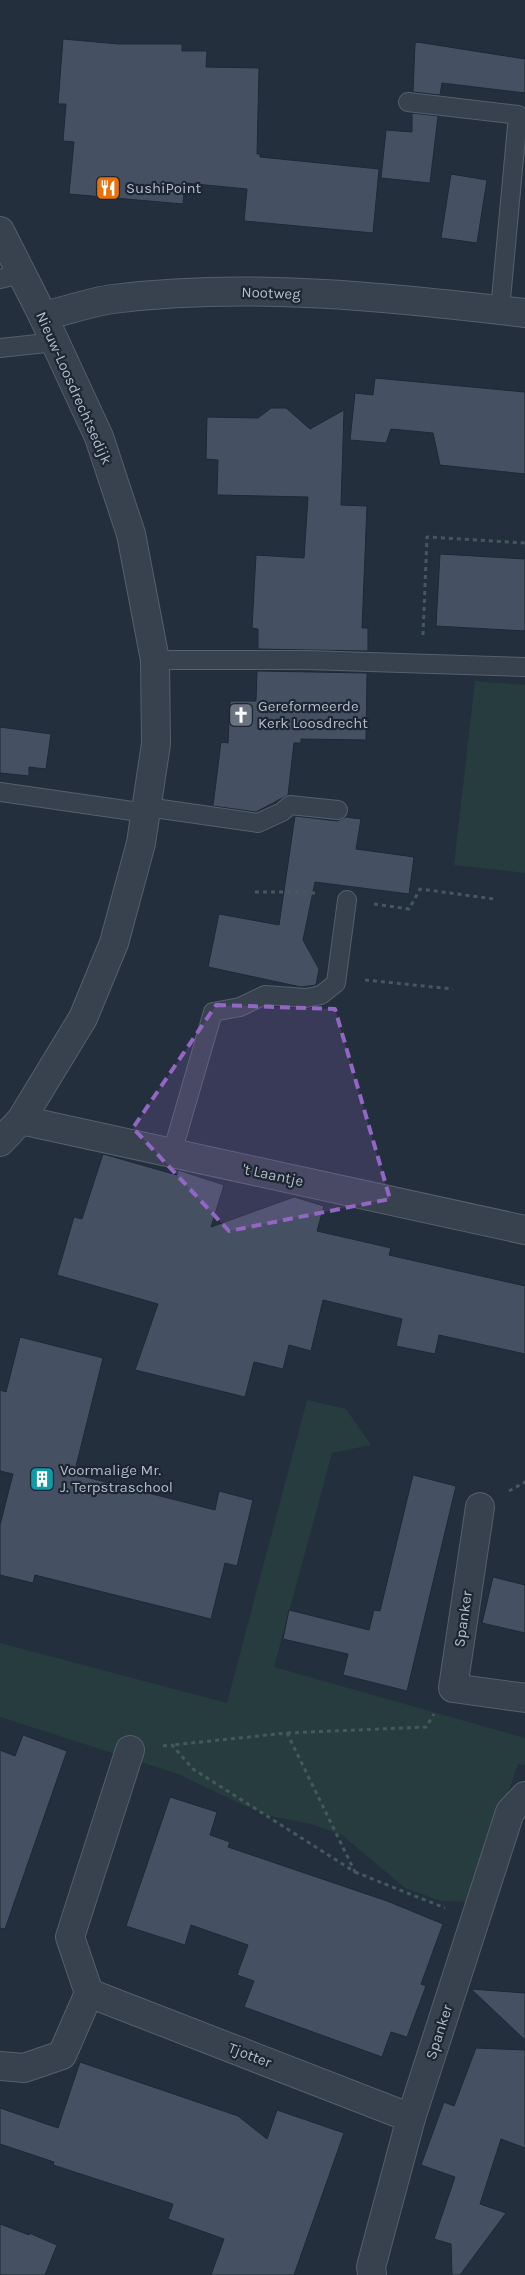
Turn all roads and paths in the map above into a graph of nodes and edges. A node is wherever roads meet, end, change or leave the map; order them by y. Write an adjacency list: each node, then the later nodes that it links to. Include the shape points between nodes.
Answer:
1 (408, 102): 4 (lane, Nootweg, via 518,115)
2 (0, 231): 3 (street, Nieuw-Loosdrechtsedijk)
3 (11, 277): 5 (street, Nieuw-Loosdrechtsedijk)
4 (513, 311): 5 (street, Nootweg, via 391,297 220,292 112,299)
5 (43, 316): 6 (street, Nieuw-Loosdrechtsedijk)
6 (55, 342): 7 (lane); 9 (street, Nieuw-Loosdrechtsedijk, via 99,437 131,534)
7 (0, 348)
8 (525, 543): 10 (path, via 427,537)
9 (155, 660): 10 (lane); 13 (street, Nieuw-Loosdrechtsedijk, via 156,744)
10 (422, 663): 11 (lane)
11 (525, 667)
12 (0, 792): 13 (lane)
13 (146, 810): 14 (lane, via 258,823 290,805); 18 (street, Nieuw-Loosdrechtsedijk, via 141,843 114,943 84,1018)
14 (338, 810)
15 (347, 900): 16 (lane)
16 (336, 977): 17 (path); 20 (lane, via 336,983 321,995 306,998 265,995 240,1007 213,1012)
17 (453, 989)
18 (21, 1120): 19 (street, Nieuw-Loosdrechtsedijk); 20 (street, 't Laantje)
19 (0, 1142)
20 (172, 1153): 21 (street, 't Laantje)
21 (525, 1230)
22 (480, 1507): 23 (street, Spanker)
23 (453, 1688): 24 (street); 25 (path, via 426,1727)
24 (525, 1698)
25 (287, 1733): 26 (path); 30 (path)
26 (172, 1745)
27 (130, 1750): 32 (street, via 70,1937)
28 (193, 1769): 30 (path)
29 (525, 1796): 31 (street, Spanker, via 510,1812)
30 (355, 1872): 31 (path)
31 (476, 1920): 34 (street, Spanker)
32 (89, 1993): 33 (street, via 62,2055 24,2068); 34 (street, Tjotter)
33 (0, 2066)
34 (411, 2118): 35 (street, Spanker, via 371,2267)
35 (372, 2275)

